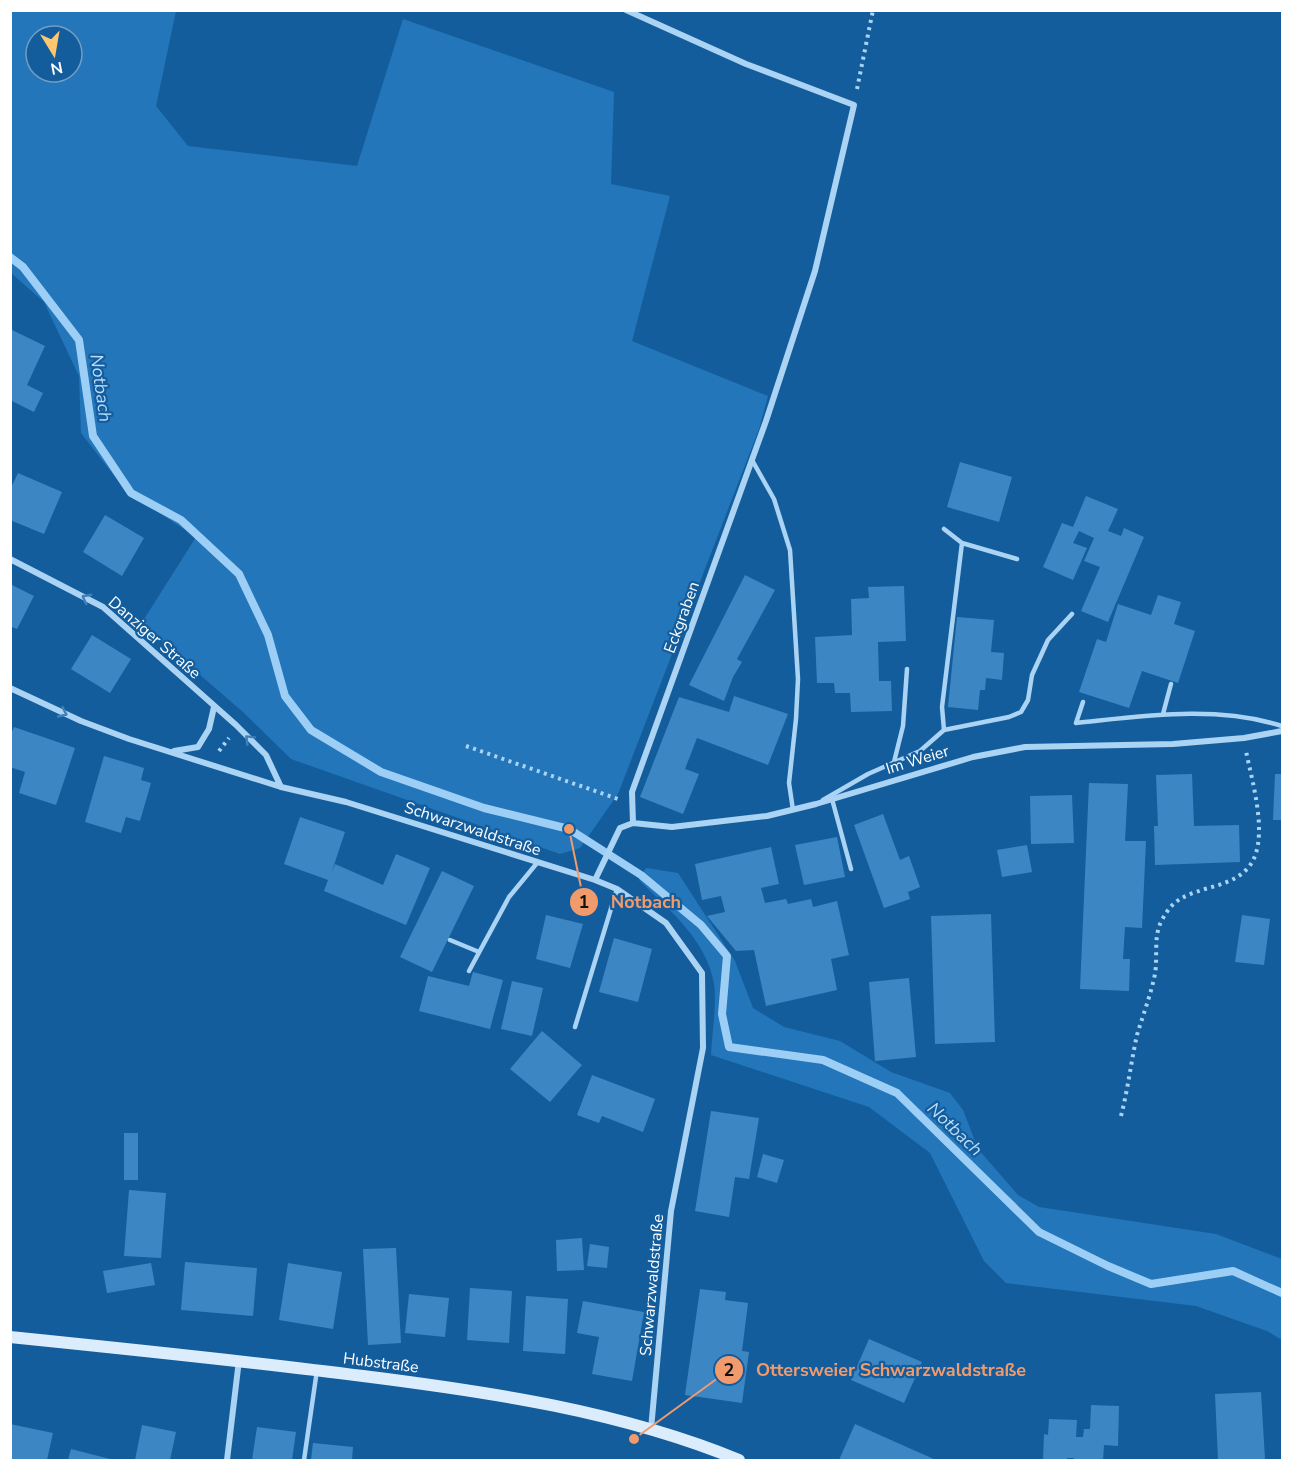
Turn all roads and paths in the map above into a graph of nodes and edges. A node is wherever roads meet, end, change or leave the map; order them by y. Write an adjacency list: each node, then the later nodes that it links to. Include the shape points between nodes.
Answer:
1 (626, 10): 3 (street, via 746,64)
2 (873, 10): 3 (path)
3 (854, 105): 4 (street, Eckgraben, via 815,271)
4 (752, 460): 27 (street, Eckgraben, via 632,792); 29 (lane, via 774,499 790,550 798,679 789,783)
5 (944, 529): 6 (lane)
6 (962, 543): 8 (lane); 18 (lane, via 942,707)
7 (10, 559): 14 (street, Danziger Straße, one-way to 7, via 103,607)
8 (1017, 559)
9 (1072, 614): 18 (lane, via 1048,640 1021,712)
10 (907, 669): 23 (lane, via 903,726)
11 (1171, 684): 15 (lane)
12 (10, 688): 22 (street, Schwarzwaldstraße, one-way to 22, via 81,721)
13 (1083, 702): 15 (lane, via 1076,723)
14 (214, 707): 16 (street, Danziger Straße); 22 (street, via 209,729 198,747)
15 (1163, 714): 17 (lane, via 1261,719)
16 (236, 725): 24 (path); 25 (street, Danziger Straße, one-way to 16, via 266,755)
17 (1282, 726)
18 (944, 730): 23 (lane, via 920,751)
19 (1282, 731): 20 (street, Im Weier)
20 (1244, 738): 26 (street, Im Weier, via 1173,744 1025,747 973,756); 39 (path, via 1258,819 1259,842 1254,860 1233,879 1182,896 1162,919 1155,974)
21 (466, 746): 27 (path)
22 (173, 752): 24 (street, Schwarzwaldstraße)
23 (894, 762): 28 (lane)
24 (209, 763): 25 (street, Schwarzwaldstraße)
25 (281, 787): 31 (street, Schwarzwaldstraße, via 346,802)
26 (832, 799): 28 (street, Im Weier); 32 (lane)
27 (633, 804): 30 (street, Eckgraben)
28 (816, 804): 29 (street, Im Weier)
29 (793, 810): 30 (street, Im Weier, via 672,827)
30 (633, 823): 33 (street, Im Weier, via 620,828)
31 (537, 863): 33 (street, Schwarzwaldstraße); 36 (lane, via 509,897)
32 (850, 869)
33 (595, 880): 34 (street, Schwarzwaldstraße)
34 (617, 889): 38 (lane); 43 (street, Schwarzwaldstraße, via 666,923 702,973 704,1048 671,1211)
35 (450, 940): 36 (lane)
36 (479, 952): 37 (lane)
37 (469, 971)
38 (575, 1027)
39 (1121, 1116)
40 (10, 1337): 41 (main road, Hubstraße)
41 (239, 1360): 42 (main road, Hubstraße); 44 (street)
42 (317, 1370): 43 (main road, Hubstraße, via 518,1399); 45 (lane)
43 (651, 1429): 46 (main road, Hubstraße)
44 (227, 1461)
45 (304, 1461)
46 (739, 1461)

